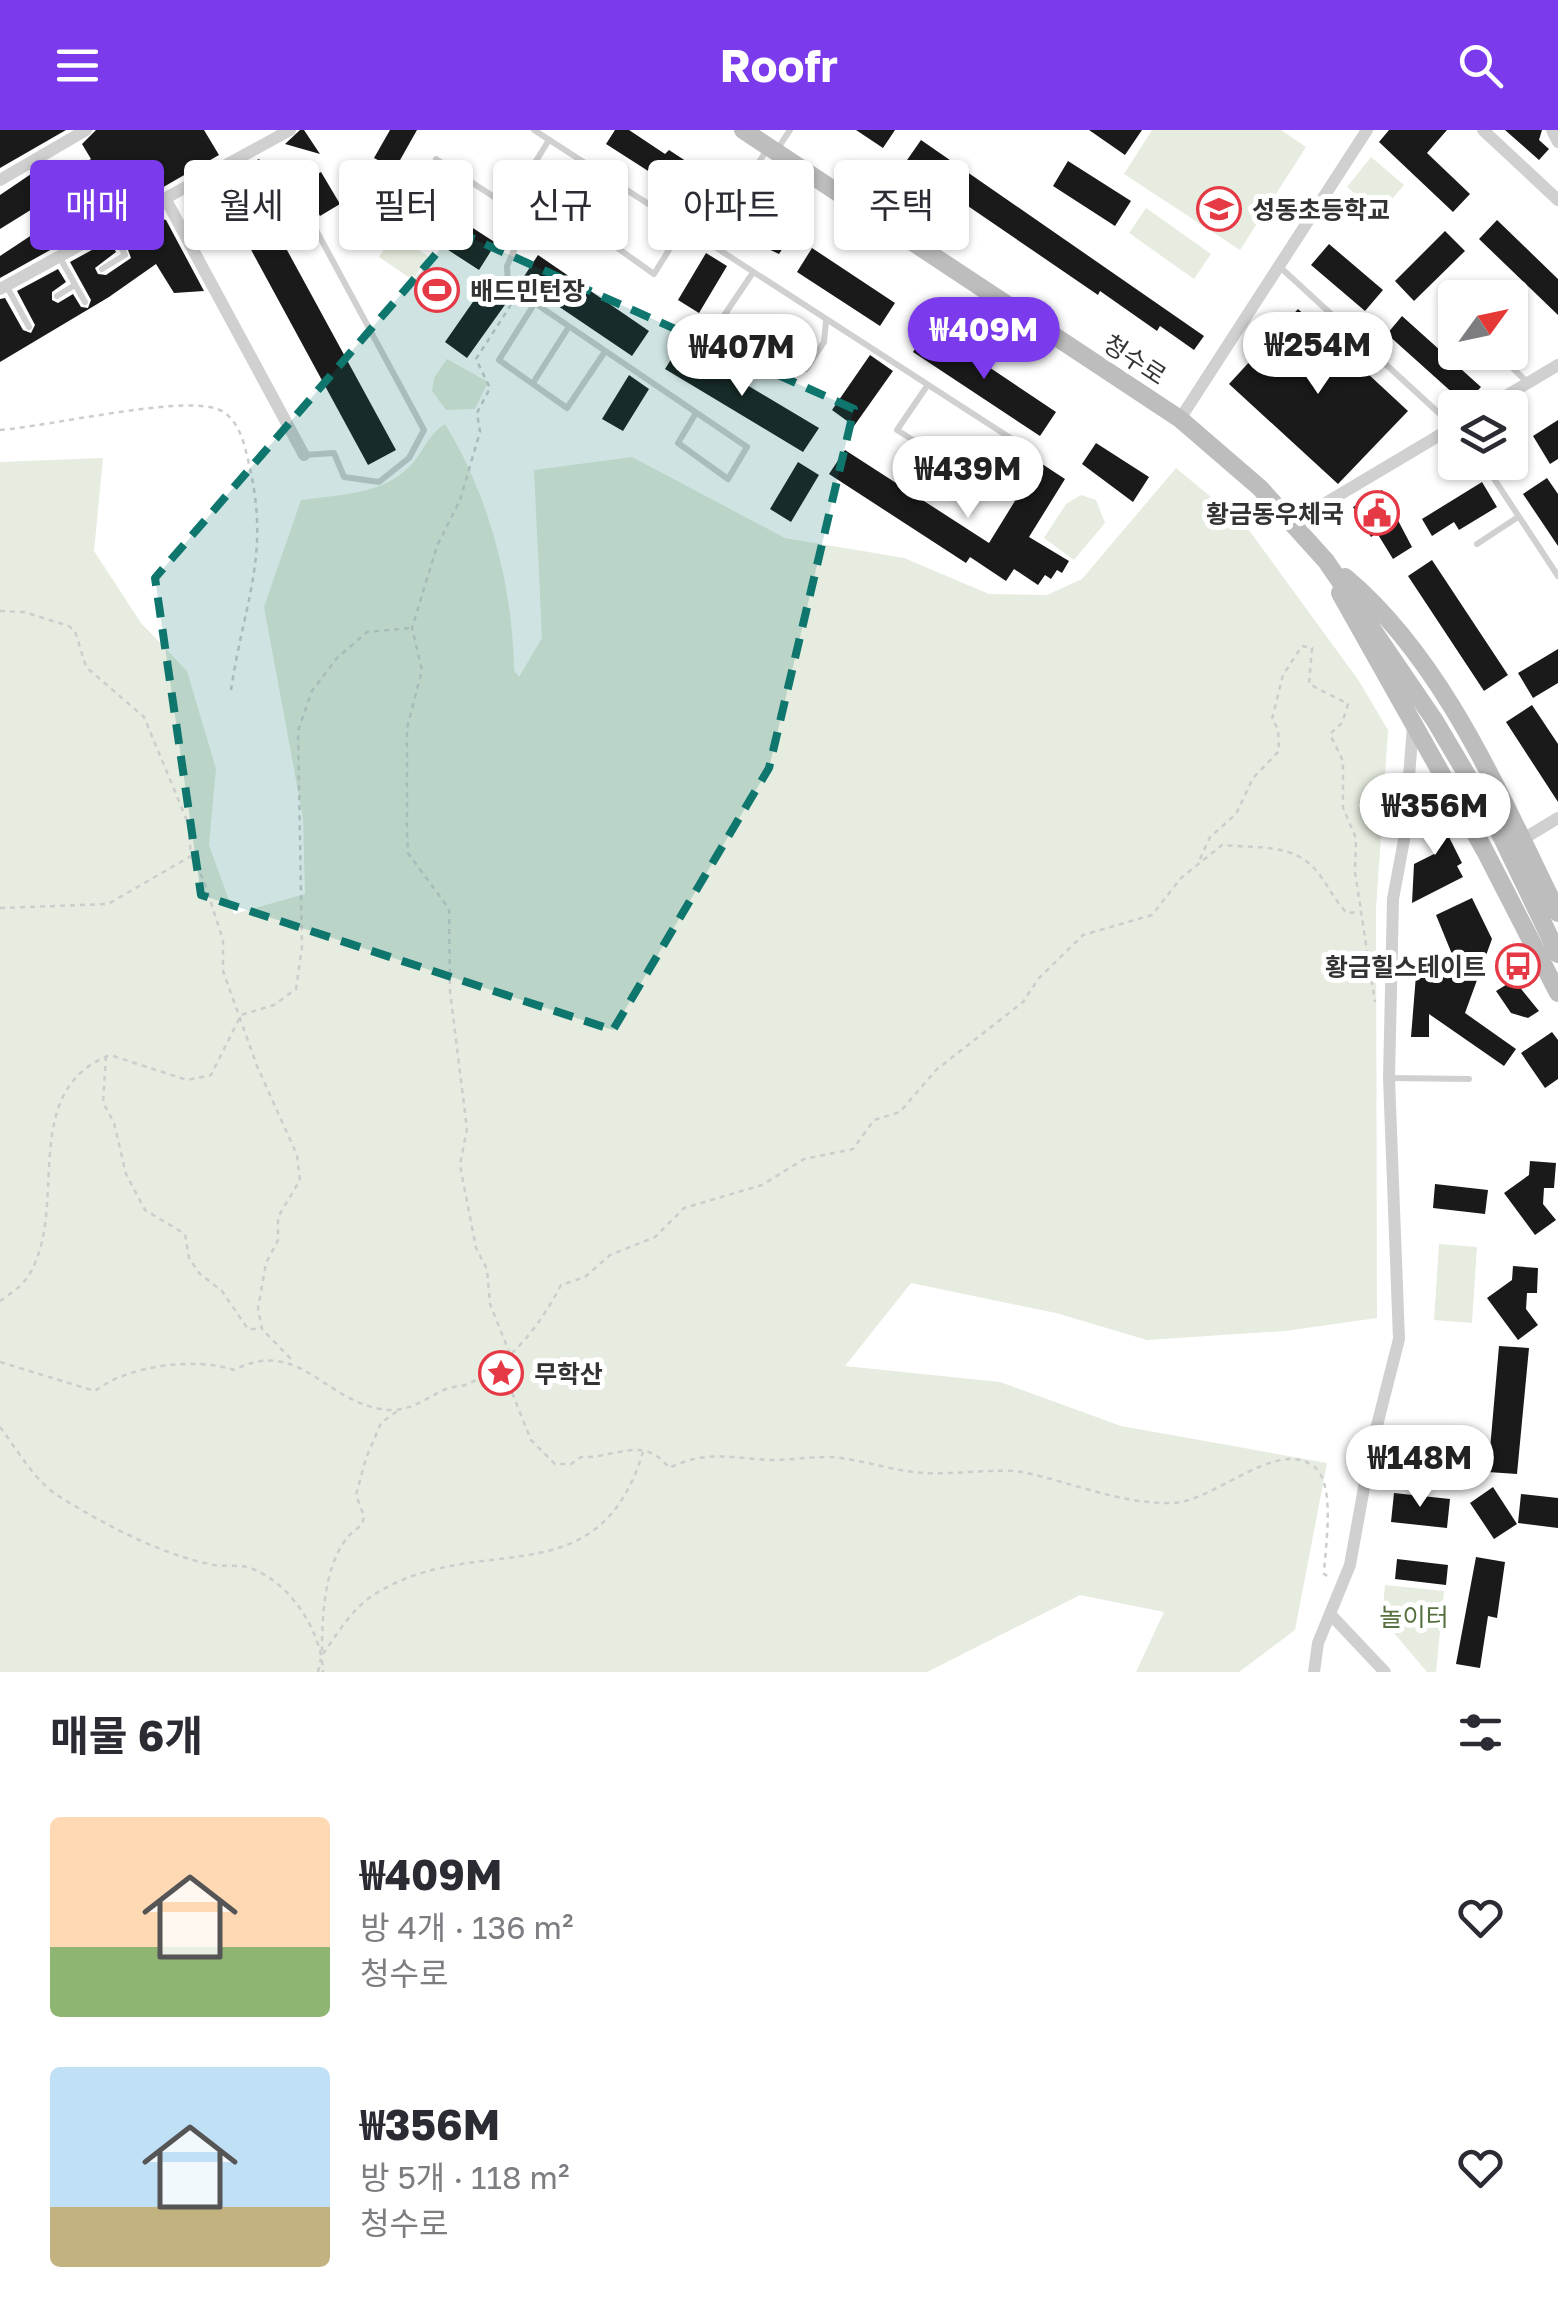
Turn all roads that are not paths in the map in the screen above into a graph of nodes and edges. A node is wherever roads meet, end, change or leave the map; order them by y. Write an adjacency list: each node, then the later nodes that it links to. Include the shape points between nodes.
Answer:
1 (86, 130): 15 (street)
2 (290, 130): 17 (street)
3 (534, 130): 9 (lane)
4 (743, 130): 11 (main road, 청수로)
5 (790, 130): 11 (lane)
6 (1368, 130): 28 (street)
7 (1483, 130): 18 (street)
8 (1552, 130): 10 (street)
9 (548, 140): 13 (lane); 19 (lane)
10 (1558, 142)
11 (772, 150): 14 (lane); 48 (main road, 청수로)
12 (436, 159): 16 (lane)
13 (536, 160)
14 (765, 160)
15 (0, 180)
16 (493, 196)
17 (165, 198): 50 (street)
18 (1558, 200)
19 (648, 206)
20 (319, 235): 50 (lane, via 424,430 409,458 379,482 344,477 334,453)
21 (72, 250): 27 (street)
22 (123, 250): 29 (lane, via 125,255)
23 (513, 250): 35 (lane, via 508,284)
24 (620, 250): 25 (lane, via 654,274)
25 (669, 250)
26 (715, 250): 30 (lane)
27 (59, 257): 31 (lane); 32 (street)
28 (1279, 266): 46 (lane); 48 (street)
29 (102, 269)
30 (752, 274): 36 (lane); 36 (lane, via 725,314 806,370 824,342)
31 (76, 285): 33 (lane); 34 (lane)
32 (3, 288): 37 (lane)
33 (57, 296)
34 (85, 302)
35 (533, 306): 38 (lane); 43 (lane, via 499,360)
36 (826, 322): 44 (lane)
37 (29, 327)
38 (568, 328): 39 (lane); 43 (lane)
39 (604, 352): 43 (lane, via 566,408); 47 (lane)
40 (1558, 365): 42 (street)
41 (1515, 370): 42 (lane)
42 (1528, 383): 45 (street)
43 (533, 384)
44 (927, 386): 44 (lane, via 1015,441 984,485 898,430)
45 (1516, 390)
46 (1438, 412)
47 (696, 413): 47 (lane, via 748,448 728,478 678,442)
48 (1180, 419): 53 (main road, 청수로, via 1226,455)
49 (1438, 437): 53 (street)
50 (304, 454)
51 (1494, 480): 52 (lane)
52 (1518, 517): 54 (lane); 56 (lane)
53 (1292, 524): 55 (main road, 청수로)
54 (1477, 544)
55 (1326, 561): 57 (main road, 청수로, via 1352,621); 59 (main road, 청수로, via 1376,603 1398,632 1481,755); 61 (main road, 청수로, via 1386,645 1492,819)
56 (1558, 576)
57 (1413, 724): 62 (main road, 청수로); 63 (street, via 1393,899)
58 (1558, 818): 59 (street)
59 (1524, 839): 60 (main road, 청수로)
60 (1558, 913)
61 (1558, 954)
62 (1558, 994)
63 (1389, 1078): 64 (lane); 65 (street, via 1398,1339)
64 (1469, 1079)
65 (1366, 1477): 66 (lane); 67 (street)
66 (1418, 1482)
67 (1332, 1616): 68 (street, via 1318,1643); 69 (street)
68 (1314, 1672)
69 (1385, 1672)

